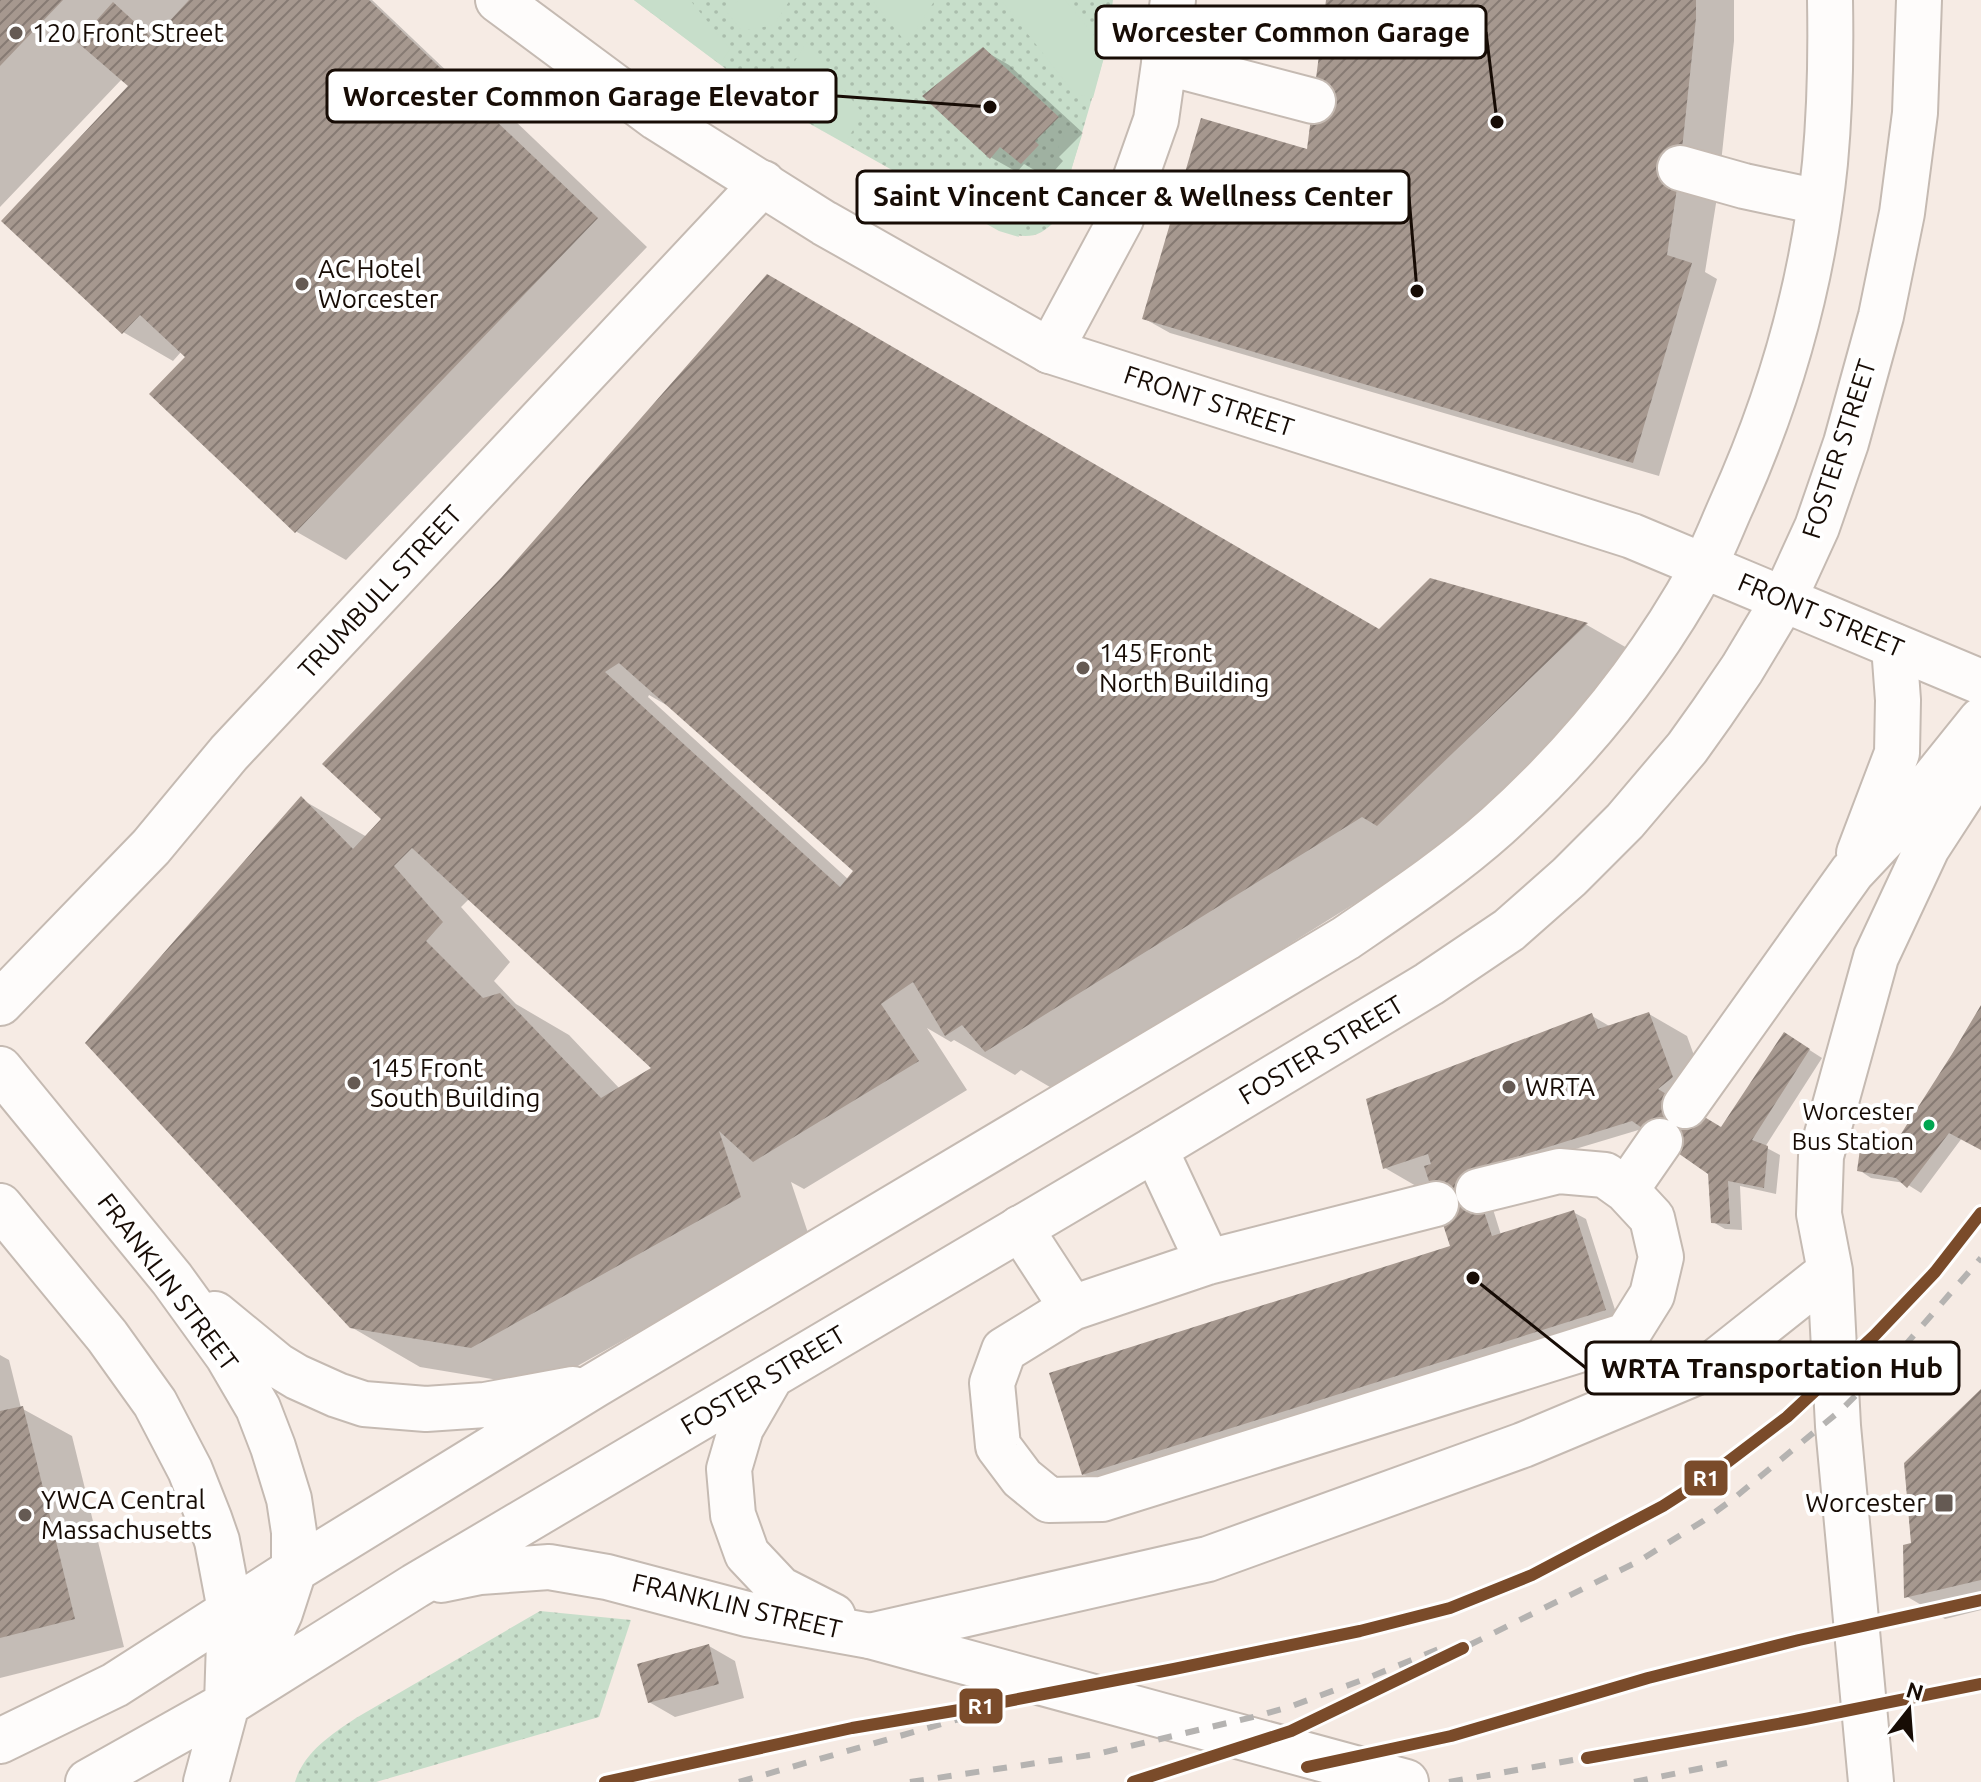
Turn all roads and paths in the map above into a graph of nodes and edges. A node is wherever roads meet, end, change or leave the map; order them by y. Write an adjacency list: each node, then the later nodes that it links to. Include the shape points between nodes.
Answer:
1 (498, 0): 8 (main road, FRONT STREET, via 657,118)
2 (1173, 0): 5 (main road)
3 (1830, 0): 9 (main road, via 1831,58)
4 (1919, 0): 12 (main road, FOSTER STREET, via 1915,113 1881,316 1836,476)
5 (1164, 62): 6 (main road); 10 (main road, via 1156,120 1121,219)
6 (1313, 101)
7 (1680, 168): 9 (main road)
8 (763, 183): 10 (main road, FRONT STREET); 18 (main road, TRUMBULL STREET, via 229,753 151,847)
9 (1819, 202): 11 (main road, via 1808,273 1783,369)
10 (1050, 351): 11 (main road, FRONT STREET, via 1632,536)
11 (1704, 565): 12 (main road, FRONT STREET); 33 (main road, via 1659,641 1606,712 1496,827 1423,884 1346,938)
12 (1784, 599): 13 (main road, FRONT STREET); 22 (main road, FOSTER STREET, via 1687,748 1625,821 1509,930)
13 (1894, 646): 14 (main road, FRONT STREET); 17 (main road, via 1897,753)
14 (1981, 682)
15 (1981, 720): 17 (main road)
16 (1981, 765): 29 (main road, via 1927,848 1876,957 1821,1156 1819,1214)
17 (1852, 872): 20 (main road)
18 (0, 1003)
19 (0, 1069): 30 (main road, FRANKLIN STREET)
20 (1685, 1106)
21 (1660, 1141): 23 (main road)
22 (1155, 1149): 27 (main road, FOSTER STREET); 28 (main road)
23 (1626, 1190): 24 (main road, via 1605,1175 1559,1171); 31 (main road, via 1652,1218 1661,1257 1652,1295 1627,1335 1102,1499 1049,1500 1022,1478 998,1446 992,1383 1004,1350)
24 (1478, 1191)
25 (1436, 1204): 28 (main road)
26 (0, 1206): 36 (main road, via 155,1403 209,1518)
27 (1020, 1228): 31 (main road); 32 (main road, FOSTER STREET)
28 (1208, 1262): 31 (main road)
29 (1830, 1271): 37 (main road, via 1709,1367 1523,1445 1208,1559); 43 (main road, via 1838,1426)
30 (172, 1279): 33 (main road, via 277,1365 364,1404 485,1405); 34 (main road, FRANKLIN STREET, via 258,1408 289,1499)
31 (1072, 1308)
32 (772, 1374): 35 (main road, FOSTER STREET); 37 (main road, FRANKLIN STREET, via 741,1428 729,1469 733,1515 747,1554 780,1589)
33 (595, 1385): 34 (main road)
34 (294, 1570): 36 (main road); 38 (main road, FRANKLIN STREET, via 260,1657)
35 (415, 1586): 37 (main road, FRANKLIN STREET, via 480,1572 549,1567 747,1614); 38 (main road, FOSTER STREET)
36 (230, 1610): 38 (main road); 39 (main road, via 115,1685)
37 (870, 1636): 42 (main road, FRANKLIN STREET)
38 (227, 1704): 40 (main road, FOSTER STREET); 41 (main road)
39 (0, 1741)
40 (88, 1782)
41 (206, 1782)
42 (1406, 1782)
43 (1871, 1782)

